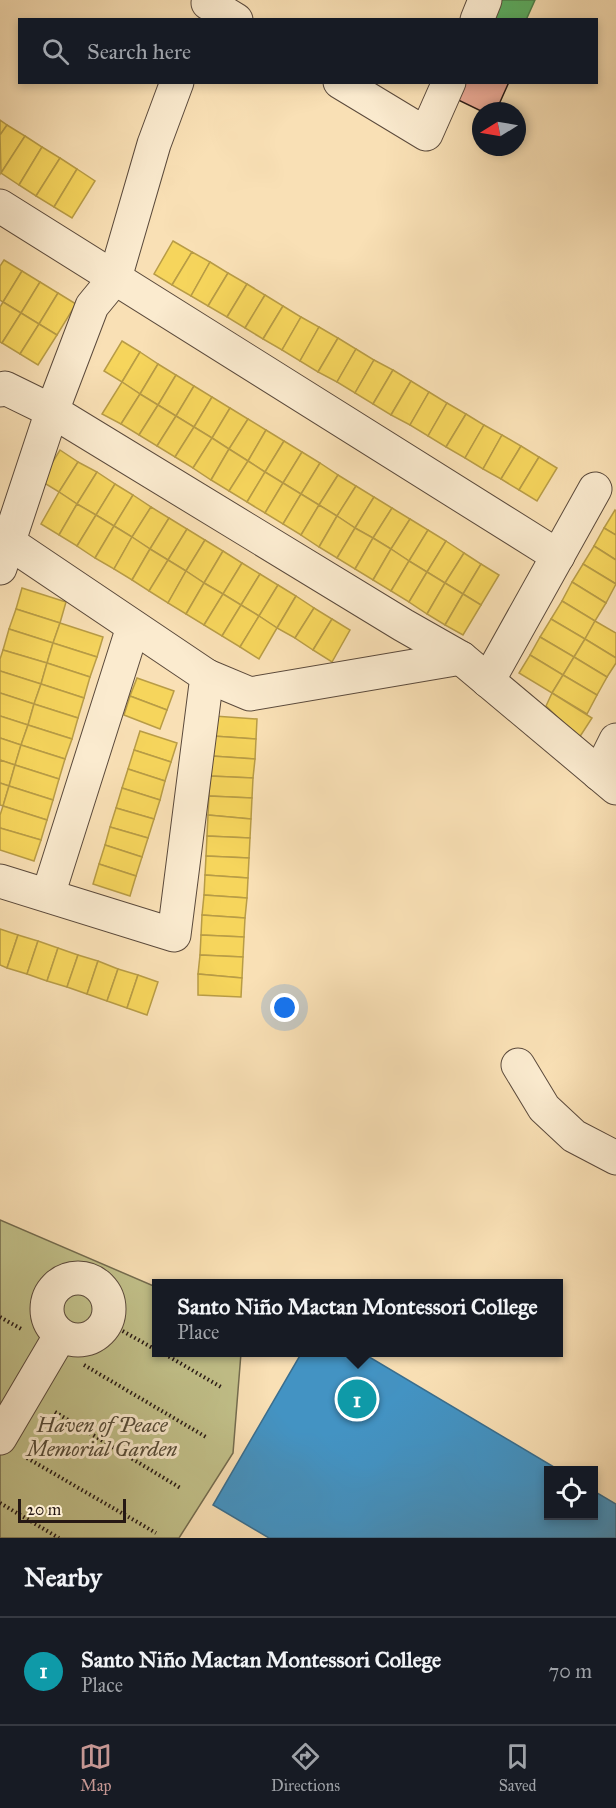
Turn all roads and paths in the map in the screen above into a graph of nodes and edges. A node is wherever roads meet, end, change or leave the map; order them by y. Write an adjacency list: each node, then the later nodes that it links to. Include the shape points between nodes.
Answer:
1 (485, 0): 4 (street)
2 (207, 8): 3 (street)
3 (231, 18)
4 (478, 18)
5 (176, 84): 9 (street, via 154,144)
6 (343, 84): 7 (street, via 426,134)
7 (448, 84)
8 (0, 206): 9 (street)
9 (115, 278): 11 (street, via 92,306); 14 (street)
10 (2, 388): 11 (street)
11 (52, 411): 13 (street); 16 (street)
12 (595, 489): 14 (street)
13 (4, 555): 15 (street)
14 (558, 556): 18 (street)
15 (133, 627): 17 (street); 22 (street)
16 (461, 658): 17 (street, via 250,694); 18 (street)
17 (207, 676): 22 (street, via 174,935)
18 (488, 681): 20 (street)
19 (616, 740): 20 (street)
20 (608, 781)
21 (0, 881): 22 (street)
22 (48, 896)
23 (518, 1065): 24 (street, via 544,1108 574,1136)
24 (616, 1158)
25 (0, 1317): 27 (path)
26 (107, 1322): 27 (street, via 93,1337); 27 (street, via 109,1307 98,1285 86,1279 60,1282 46,1306); 28 (path)
27 (57, 1342): 31 (street); 32 (path)
28 (152, 1348)
29 (168, 1357): 30 (path)
30 (221, 1387)
31 (26, 1395): 33 (street); 34 (path)
32 (206, 1437)
33 (10, 1446): 36 (path)
34 (182, 1489)
35 (0, 1503): 37 (path)
36 (156, 1533)
37 (59, 1538)

